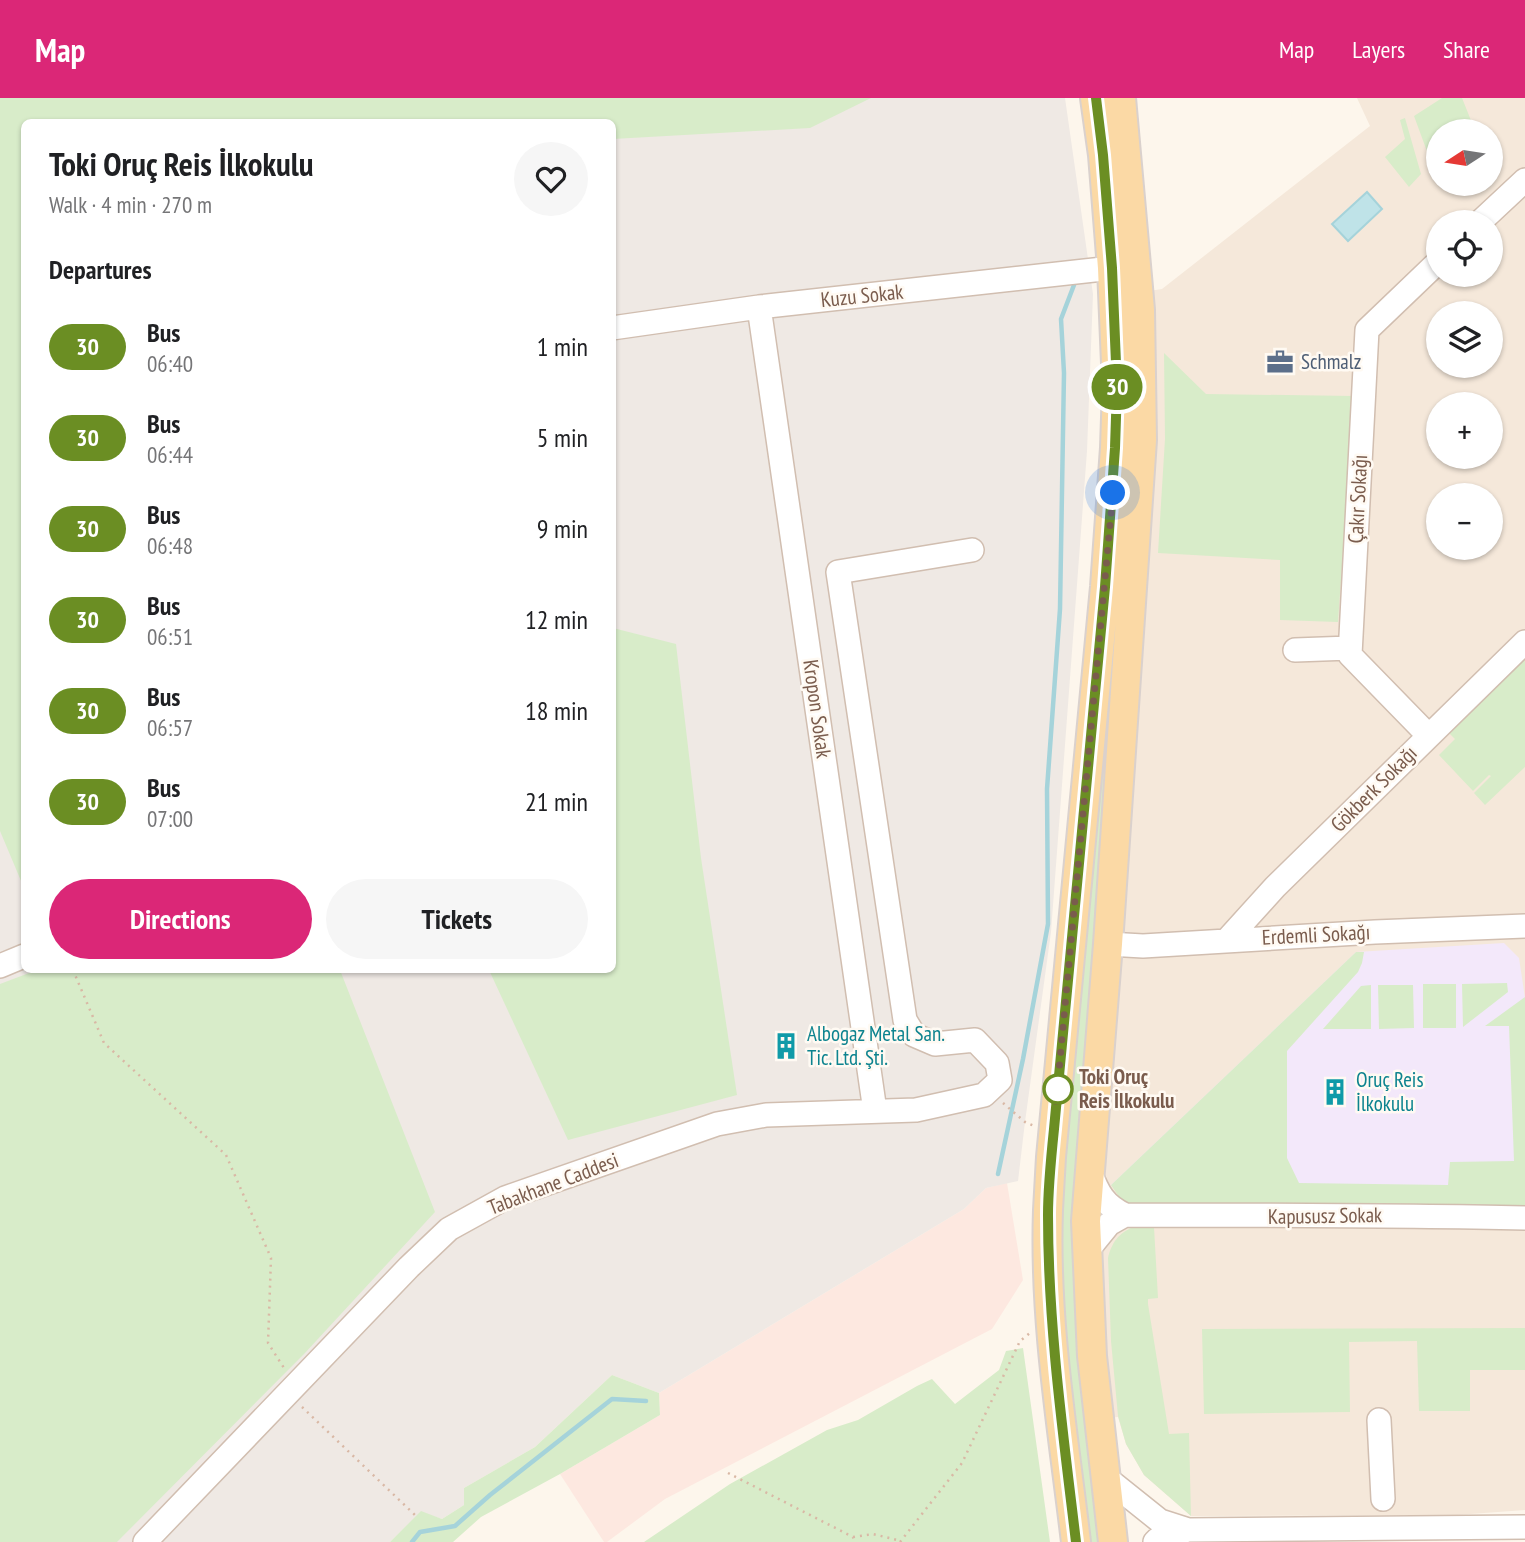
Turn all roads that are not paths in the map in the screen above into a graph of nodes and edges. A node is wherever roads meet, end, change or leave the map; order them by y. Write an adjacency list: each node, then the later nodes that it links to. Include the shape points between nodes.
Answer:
1 (1096, 98): 5 (main road)
2 (1121, 98): 16 (main road, via 1140,310 1142,440)
3 (1525, 180): 4 (street)
4 (1493, 210)
5 (1112, 268): 7 (street, Kuzu Sokak); 30 (main road, via 1117,387 1111,515 1048,1212 1052,1332)
6 (1426, 273): 11 (street, Çakır Sokağı, via 1367,330)
7 (759, 307): 8 (street, Kuzu Sokak); 19 (street, Kropon Sokak)
8 (616, 327)
9 (972, 551): 19 (street, Tabakhane Caddesi, via 838,572 905,1020 914,1035 935,1044 975,1040 997,1063 992,1088 916,1110)
10 (1525, 642): 13 (street, Gökberk Sokağı)
11 (1350, 648): 12 (street); 13 (street, via 1350,655)
12 (1294, 650)
13 (1429, 735): 15 (street, Gökberk Sokağı)
14 (1525, 926): 15 (street, Erdemli Sokağı)
15 (1227, 940): 16 (street, Erdemli Sokağı)
16 (1108, 944): 20 (main road)
17 (21, 958): 18 (street)
18 (0, 966)
19 (875, 1111): 29 (street, Tabakhane Caddesi, via 766,1115 717,1124 505,1198 449,1229)
20 (1090, 1172): 21 (street, via 1108,1206); 23 (main road)
21 (1125, 1215): 22 (street, Kapususz Sokak); 23 (street, via 1109,1224)
22 (1525, 1218)
23 (1087, 1251): 25 (main road)
24 (1379, 1420): 26 (street)
25 (1105, 1477): 28 (street, via 1160,1521); 31 (main road)
26 (1383, 1499)
27 (1525, 1527): 28 (street)
28 (1188, 1530): 32 (street)
29 (145, 1542)
30 (1076, 1542)
31 (1113, 1542)
32 (1155, 1542)

